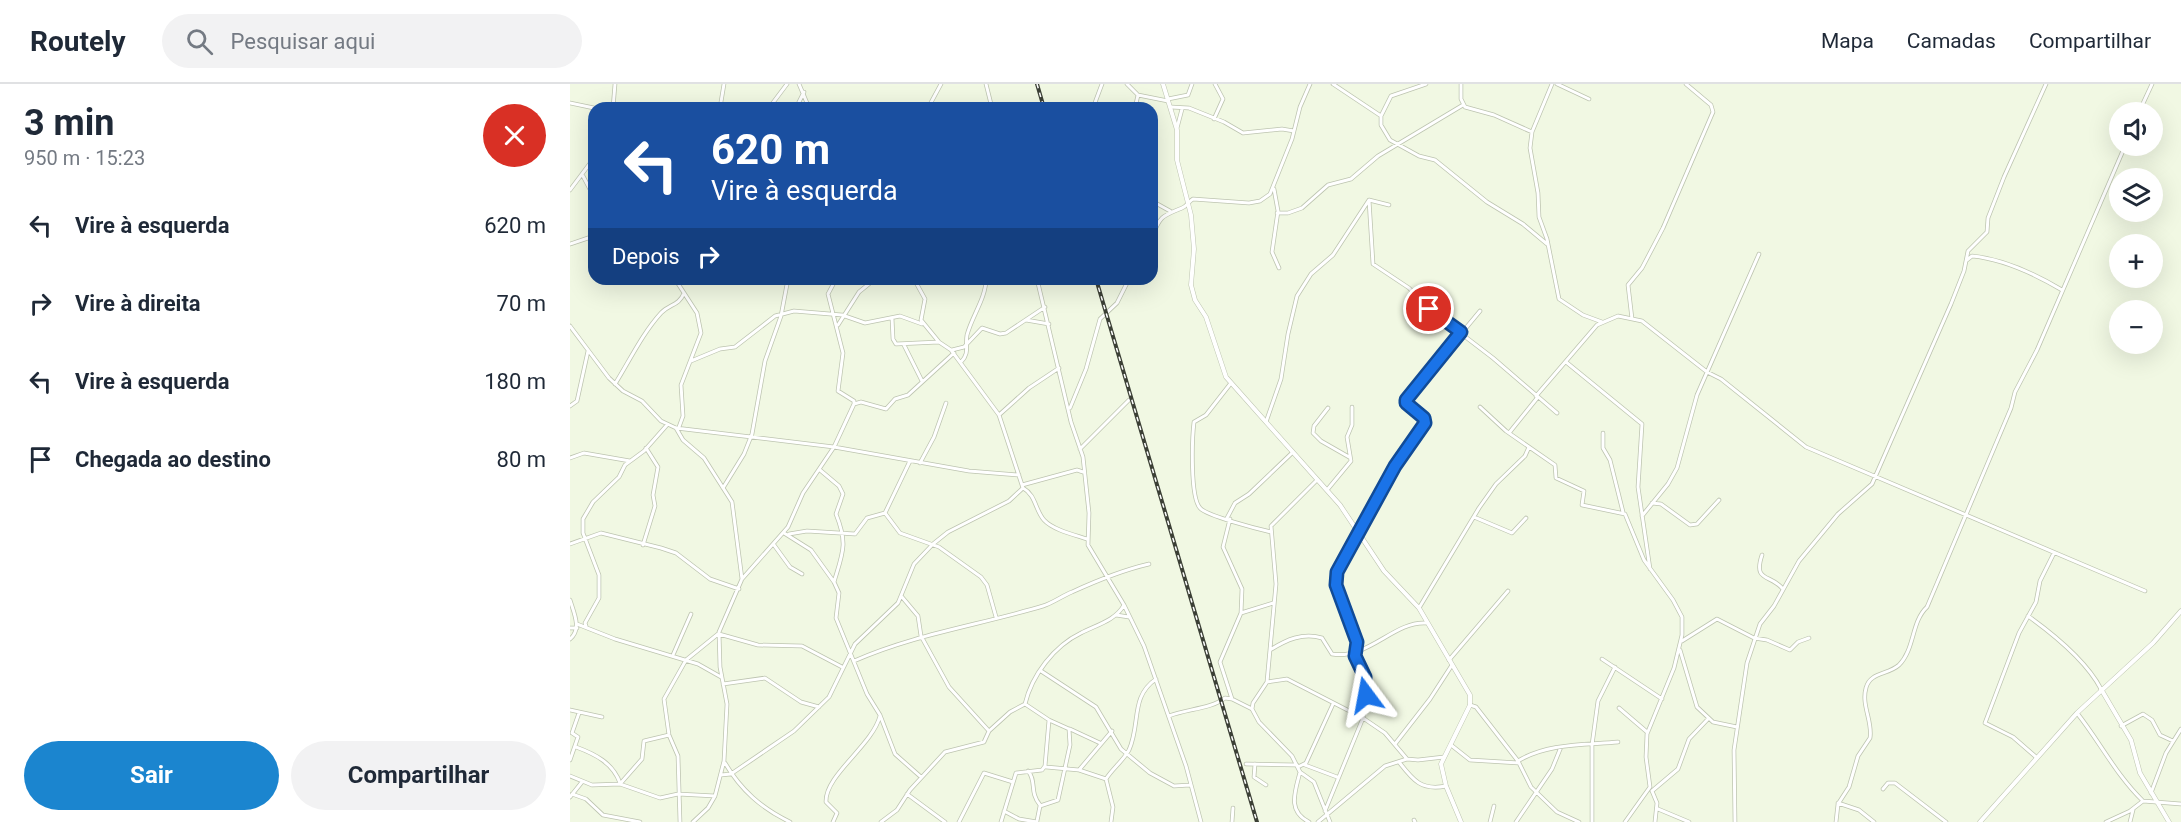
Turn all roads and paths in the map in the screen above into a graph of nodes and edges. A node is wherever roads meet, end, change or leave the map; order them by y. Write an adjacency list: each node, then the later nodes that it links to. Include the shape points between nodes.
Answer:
1 (615, 84): 25 (street)
2 (724, 84): 26 (street)
3 (787, 84): 27 (street)
4 (800, 84): 21 (street)
5 (941, 84): 30 (street)
6 (986, 84): 31 (street)
7 (1102, 84): 32 (street)
8 (1127, 84): 22 (street)
9 (1163, 84): 24 (street)
10 (1192, 84): 24 (street, via 1188,95)
11 (1215, 84): 41 (street, via 1223,99)
12 (1310, 84): 43 (street)
13 (1333, 84): 40 (street)
14 (1426, 84): 40 (street, via 1391,96)
15 (1461, 84): 36 (street)
16 (1552, 84): 44 (street)
17 (1557, 84): 23 (street)
18 (1686, 84): 83 (street, via 1711,105 1713,112 1663,228 1628,285)
19 (2046, 84): 63 (street, via 2004,177 1988,218 1987,232 1970,248)
20 (2152, 84): 34 (street)
21 (804, 92): 28 (street); 29 (street)
22 (1138, 95): 24 (street); 33 (street)
23 (1589, 99)
24 (1169, 101): 38 (street)
25 (614, 102)
26 (721, 102)
27 (774, 102)
28 (799, 102)
29 (807, 102)
30 (931, 102)
31 (990, 102)
32 (1095, 102)
33 (1136, 102)
34 (2144, 102)
35 (570, 103): 37 (street)
36 (1463, 105): 44 (street); 45 (street)
37 (588, 107)
38 (1171, 107): 39 (street); 42 (street)
39 (1182, 110): 41 (street, via 1189,108); 42 (street)
40 (1381, 116): 45 (street, via 1381,126)
41 (1214, 118): 43 (street, via 1243,133 1282,129)
42 (1177, 130): 53 (street, via 1177,160)
43 (1294, 132): 50 (street)
44 (1532, 132): 61 (street, via 1530,148 1539,217)
45 (1397, 144): 57 (street, via 1351,179 1328,185 1302,208); 61 (street, via 1435,160)
46 (2122, 156): 73 (street)
47 (588, 168): 48 (street)
48 (583, 176): 49 (street); 51 (street)
49 (588, 186)
50 (1274, 187): 53 (street, via 1265,198 1249,203 1206,198); 57 (street)
51 (570, 190)
52 (1369, 200): 55 (street); 90 (street, via 1373,264 1409,288 1429,309); 116 (street, via 1333,255 1311,274 1297,296 1281,379)
53 (1189, 201): 56 (street, via 1184,207); 102 (street, via 1192,293)
54 (1158, 204): 56 (street)
55 (1389, 205)
56 (1170, 210): 58 (street)
57 (1277, 213): 64 (street, via 1272,252)
58 (1158, 222)
59 (588, 239): 60 (street)
60 (570, 244)
61 (1547, 244): 85 (street, via 1559,299 1582,315)
62 (1759, 254): 100 (street)
63 (1966, 261): 73 (street, via 1972,256 2000,261); 138 (street)
64 (1279, 268)
65 (679, 285): 74 (street)
66 (787, 285): 75 (street)
67 (832, 285): 79 (street, via 828,292)
68 (868, 285): 80 (street)
69 (918, 285): 86 (street, via 925,299 921,319)
70 (986, 285): 93 (street)
71 (1039, 285): 76 (street)
72 (1126, 285): 112 (street, via 1116,303 1100,319)
73 (2062, 290): 147 (street, via 2015,392)
74 (684, 293): 96 (street, via 697,314 701,333); 103 (street, via 679,303 662,311 645,333)
75 (783, 307): 78 (street); 81 (street)
76 (1045, 307): 84 (street); 87 (street)
77 (1480, 311): 90 (street)
78 (788, 312): 79 (street); 81 (street)
79 (833, 315): 80 (street); 89 (street)
80 (842, 315): 82 (street, via 865,323); 89 (street)
81 (781, 316): 96 (street, via 767,321 733,348); 122 (street, via 765,361)
82 (891, 318): 86 (street, via 900,316); 92 (street, via 894,341)
83 (1632, 319): 85 (street, via 1618,316); 100 (street, via 1642,321)
84 (1026, 320): 87 (street); 93 (street, via 1002,334 982,328)
85 (1602, 322): 98 (street)
86 (924, 324): 91 (street)
87 (1049, 324): 99 (street)
88 (570, 326): 94 (street)
89 (837, 327): 107 (street, via 843,352 838,391)
90 (1461, 332): 104 (street); 154 (street, via 1406,400 1425,423 1395,466)
91 (939, 342): 92 (street); 95 (street)
92 (904, 344): 101 (street)
93 (967, 344): 95 (street); 97 (street)
94 (588, 351): 103 (street); 108 (street, via 577,401)
95 (953, 352): 97 (street); 101 (street)
96 (691, 361): 119 (street, via 681,385 683,416)
97 (961, 362): 114 (street)
98 (1566, 362): 104 (street); 148 (street, via 1642,424 1638,487)
99 (1059, 368): 112 (street); 114 (street)
100 (1707, 372): 138 (street, via 1721,379 1796,442); 144 (street, via 1677,468)
101 (922, 381): 107 (street, via 886,409 861,402)
102 (1231, 383): 116 (street); 151 (street, via 1206,415 1194,422 1191,483 1199,508)
103 (615, 384): 115 (street, via 642,401)
104 (1537, 396): 113 (street); 120 (street)
105 (1129, 400): 126 (street)
106 (946, 403): 132 (street)
107 (854, 404): 123 (street)
108 (570, 406)
109 (1352, 407): 129 (street, via 1347,437)
110 (1480, 407): 120 (street)
111 (1328, 408): 129 (street, via 1313,433)
112 (1070, 409): 126 (street)
113 (1557, 412)
114 (999, 415): 137 (street)
115 (661, 421): 117 (street); 118 (street)
116 (1266, 422): 127 (street)
117 (667, 424): 118 (street); 119 (street)
118 (661, 428): 125 (street)
119 (677, 428): 122 (street); 141 (street, via 683,440 704,458)
120 (1509, 433): 124 (street)
121 (1603, 434): 145 (street, via 1603,448 1610,460)
122 (751, 436): 123 (street); 141 (street)
123 (834, 447): 131 (street); 134 (street)
124 (1529, 447): 145 (street, via 1555,465 1556,478 1584,491 1582,505); 149 (street, via 1525,456 1496,484)
125 (646, 448): 130 (street); 160 (street, via 658,468 655,506)
126 (1080, 449): 133 (street)
127 (1292, 453): 139 (street); 151 (street, via 1234,503)
128 (570, 458): 130 (street, via 584,453)
129 (1351, 458): 142 (street)
130 (630, 461): 156 (street, via 588,509)
131 (910, 461): 132 (street); 146 (street)
132 (920, 463): 137 (street)
133 (1083, 463): 135 (street); 136 (street)
134 (820, 470): 153 (street, via 803,493); 155 (street, via 842,492 836,514)
135 (1077, 470): 136 (street); 140 (street)
136 (1083, 472): 157 (street, via 1089,513)
137 (1019, 475): 140 (street)
138 (1876, 476): 147 (street); 171 (street, via 1870,487 1838,514 1799,561)
139 (1317, 480): 142 (street); 152 (street, via 1273,521)
140 (1023, 487): 157 (street, via 1044,520); 159 (street, via 1009,501 948,532)
141 (723, 488): 167 (street, via 735,513)
142 (1327, 490): 154 (street)
143 (1719, 500): 144 (street, via 1697,524 1690,525 1664,506)
144 (1652, 503): 148 (street)
145 (1623, 512): 165 (street)
146 (885, 513): 155 (street, via 869,517 858,531); 159 (street, via 900,534)
147 (1966, 514): 162 (street); 288 (street, via 1905,656 1896,668 1870,679 1866,685 1870,738)
148 (1642, 516): 165 (street)
149 (1474, 517): 150 (street, via 1512,533); 178 (street)
150 (1526, 518)
151 (1228, 519): 152 (street); 181 (street, via 1223,547 1242,589)
152 (1270, 532): 176 (street, via 1275,571)
153 (786, 533): 155 (street); 161 (street); 169 (street, via 811,550)
154 (1358, 534): 178 (street, via 1388,576); 199 (street, via 1336,578 1341,604 1357,642)
155 (845, 535): 169 (street)
156 (582, 537): 158 (street); 160 (street, via 600,533); 187 (street, via 599,575 598,598)
157 (1087, 539): 168 (street)
158 (570, 543)
159 (933, 544): 174 (street, via 915,564); 184 (street, via 984,580)
160 (643, 545): 170 (street, via 676,553 704,575)
161 (774, 545): 166 (street, via 788,565); 167 (street)
162 (2054, 553): 173 (street); 183 (street)
163 (1761, 555): 171 (street, via 1762,577)
164 (1149, 564): 168 (street)
165 (1651, 570): 195 (street, via 1680,611)
166 (802, 574)
167 (742, 579): 170 (street)
168 (1107, 579): 177 (street); 184 (street, via 1044,606)
169 (834, 582): 198 (street, via 838,593 836,618)
170 (739, 589): 190 (street)
171 (1782, 589): 192 (street)
172 (1508, 591): 204 (street)
173 (2145, 591)
174 (902, 597): 191 (street, via 918,616); 198 (street)
175 (570, 600): 188 (street)
176 (1273, 603): 181 (street); 197 (street)
177 (1124, 605): 182 (street); 185 (street)
178 (1419, 608): 186 (street)
179 (2181, 611): 212 (street, via 2153,643)
180 (691, 614): 200 (street)
181 (1241, 614): 213 (street, via 1220,657)
182 (1116, 615): 185 (street); 207 (street, via 1060,646)
183 (2028, 616): 212 (street, via 2082,662); 250 (street, via 1984,723 2013,737)
184 (996, 617): 191 (street)
185 (1130, 618): 209 (street)
186 (1426, 622): 199 (street); 204 (street)
187 (587, 625): 188 (street); 200 (street, via 615,639)
188 (577, 626): 189 (street); 194 (street)
189 (570, 628)
190 (719, 633): 202 (street); 205 (street, via 759,645 802,646); 208 (street)
191 (921, 636): 203 (street); 235 (street, via 950,687)
192 (1754, 638): 193 (street, via 1790,650); 195 (street, via 1717,619); 230 (street)
193 (1809, 638)
194 (570, 639)
195 (1680, 642): 196 (street)
196 (1679, 649): 214 (street); 228 (street, via 1693,699)
197 (1270, 650): 199 (street, via 1310,635 1322,638 1332,654); 210 (street)
198 (851, 651): 203 (street); 205 (street)
199 (1356, 652): 227 (street, via 1367,684)
200 (673, 655): 202 (street)
201 (1602, 659): 206 (street)
202 (686, 660): 208 (street); 239 (street, via 664,699)
203 (854, 661): 224 (street)
204 (1450, 662): 217 (street, via 1470,695); 245 (street, via 1430,699)
205 (843, 667): 218 (street, via 831,694)
206 (1615, 668): 214 (street); 244 (street, via 1600,696)
207 (1041, 671): 215 (street); 236 (street, via 1096,707)
208 (721, 677): 211 (street)
209 (1156, 679): 225 (street); 248 (street, via 1139,696 1137,720)
210 (1267, 682): 216 (street, via 1287,679); 220 (street, via 1256,695)
211 (723, 684): 218 (street, via 765,678 801,702); 253 (street, via 727,704)
212 (2101, 689): 223 (street); 231 (street)
213 (1232, 699): 220 (street); 225 (street)
214 (1662, 699): 237 (street)
215 (1025, 704): 229 (street); 235 (street)
216 (1333, 704): 227 (street); 258 (street)
217 (1470, 705): 243 (street); 255 (street, via 1476,707)
218 (819, 707): 265 (street, via 789,735)
219 (1619, 708): 237 (street)
220 (1252, 709): 260 (street)
221 (570, 710): 222 (street)
222 (579, 713): 226 (street); 247 (street, via 572,733 579,739)
223 (2077, 713): 250 (street); 286 (street)
224 (880, 715): 232 (street); 238 (street)
225 (1169, 716): 274 (street)
226 (602, 717)
227 (1362, 718): 245 (street, via 1385,733); 269 (street)
228 (1708, 719): 230 (street); 280 (street, via 1689,739 1678,769)
229 (1049, 720): 233 (street); 259 (street)
230 (1737, 726): 322 (street)
231 (2121, 726): 240 (street, via 2143,714 2152,720 2160,735); 281 (street, via 2131,740 2138,769)
232 (877, 728): 238 (street); 302 (street, via 828,792 826,802 837,813)
233 (1069, 729): 242 (street); 261 (street)
234 (2181, 729): 240 (street)
235 (989, 731): 268 (street, via 984,742 945,752)
236 (1112, 731): 242 (street); 248 (street)
237 (1648, 732): 277 (street)
238 (885, 734): 268 (street, via 895,754)
239 (669, 735): 273 (street, via 644,741 642,759); 282 (street, via 678,756)
240 (2174, 741): 281 (street)
241 (1618, 742): 244 (street)
242 (1101, 743): 263 (street)
243 (1450, 744): 249 (street); 255 (street, via 1470,760)
244 (1592, 745): 246 (street); 318 (street)
245 (1396, 746): 251 (street); 254 (street)
246 (1561, 746): 255 (street, via 1532,752); 279 (street, via 1552,769)
247 (576, 747): 252 (street); 273 (street, via 596,755 615,770)
248 (1126, 753): 270 (street); 274 (street, via 1169,784)
249 (1444, 757): 251 (street); 276 (street)
250 (2036, 757): 326 (street)
251 (1407, 759): 254 (street)
252 (570, 760)
253 (724, 761): 265 (street); 266 (street)
254 (1399, 761): 276 (street, via 1417,784 1430,788); 297 (street, via 1385,766)
255 (1519, 762): 279 (street)
256 (1246, 764): 257 (street)
257 (1255, 764): 260 (street); 275 (street, via 1254,777)
258 (1305, 765): 260 (street); 269 (street)
259 (1045, 766): 261 (street); 262 (street, via 1042,770)
260 (1298, 766): 264 (street)
261 (1065, 769): 263 (street); 290 (street, via 1058,800)
262 (1027, 770): 272 (street, via 1016,773); 290 (street, via 1032,777 1033,796)
263 (1079, 770): 270 (street)
264 (1300, 772): 295 (street, via 1314,782); 311 (street, via 1293,807)
265 (731, 774): 266 (street); 301 (street, via 746,793)
266 (721, 775): 285 (street)
267 (570, 777): 271 (street)
268 (921, 777): 283 (street)
269 (1337, 777): 295 (street)
270 (1106, 779): 308 (street, via 1113,807)
271 (582, 782): 273 (street); 284 (street)
272 (1013, 782): 296 (street); 305 (street, via 984,773)
273 (620, 783): 282 (street, via 657,798)
274 (1191, 785): 309 (street)
275 (1266, 785)
276 (1446, 786): 314 (street)
277 (1650, 787): 280 (street); 319 (street)
278 (1883, 789): 325 (street, via 1888,783 1895,783)
279 (1535, 792): 316 (street); 317 (street, via 1557,812)
280 (1652, 792): 293 (street)
281 (2151, 793): 287 (street)
282 (678, 794): 285 (street); 299 (street)
283 (908, 794): 303 (street, via 897,810); 304 (street)
284 (571, 796): 298 (street, via 586,798 603,816)
285 (715, 796): 300 (street)
286 (2143, 801): 287 (street); 294 (street)
287 (2157, 801): 289 (street); 329 (street)
288 (1838, 803): 323 (street); 324 (street, via 1859,810)
289 (2181, 804)
290 (1040, 806): 307 (street)
291 (1494, 806): 315 (street)
292 (1233, 808): 310 (street)
293 (1657, 808): 320 (street); 321 (street)
294 (2133, 808): 327 (street); 328 (street)
295 (1325, 810): 297 (street)
296 (1004, 811): 306 (street); 307 (street)
297 (1327, 816): 312 (street); 313 (street)
298 (640, 822)
299 (680, 822)
300 (693, 822)
301 (788, 822)
302 (832, 822)
303 (881, 822)
304 (945, 822)
305 (959, 822)
306 (1001, 822)
307 (1037, 822)
308 (1111, 822)
309 (1201, 822)
310 (1232, 822)
311 (1309, 822)
312 (1318, 822)
313 (1329, 822)
314 (1461, 822)
315 (1490, 822)
316 (1516, 822)
317 (1579, 822)
318 (1592, 822)
319 (1625, 822)
320 (1655, 822)
321 (1689, 822)
322 (1735, 822)
323 (1836, 822)
324 (1874, 822)
325 (1946, 822)
326 (1980, 822)
327 (2106, 822)
328 (2130, 822)
329 (2169, 822)

